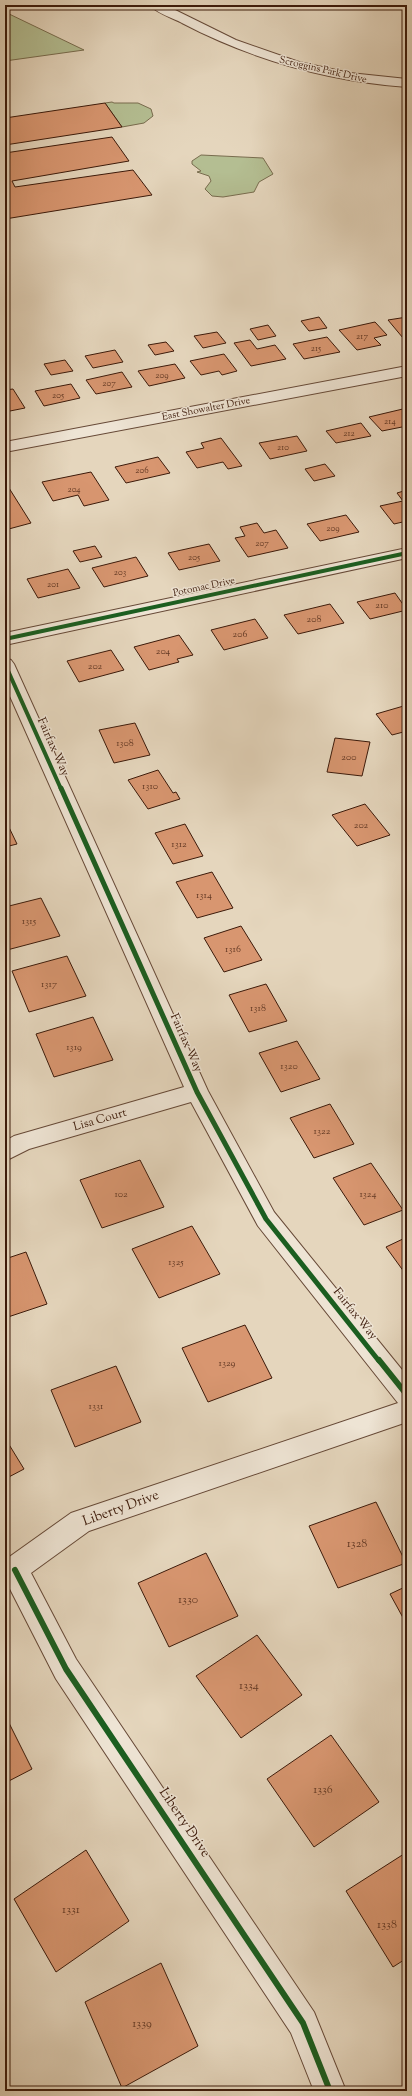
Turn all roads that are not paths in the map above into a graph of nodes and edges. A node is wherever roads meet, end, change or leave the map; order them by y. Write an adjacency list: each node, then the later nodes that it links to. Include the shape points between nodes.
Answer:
1 (156, 5): 2 (street, Scroggins Park Drive, via 256,53 283,62 363,80)
2 (407, 83)
3 (407, 371): 4 (street, East Showalter Drive)
4 (5, 447)
5 (407, 553): 6 (street, Potomac Drive)
6 (5, 639)
7 (5, 664): 8 (street, Fairfax Way)
8 (197, 1092): 9 (street, Lisa Court, via 22,1142); 10 (street, Fairfax Way, via 266,1219)
9 (5, 1152)
10 (407, 1395)
11 (407, 1411): 12 (street, Liberty Drive, via 80,1522)
12 (10, 1573): 13 (street, Liberty Drive, via 66,1670 303,2023)
13 (330, 2091)

